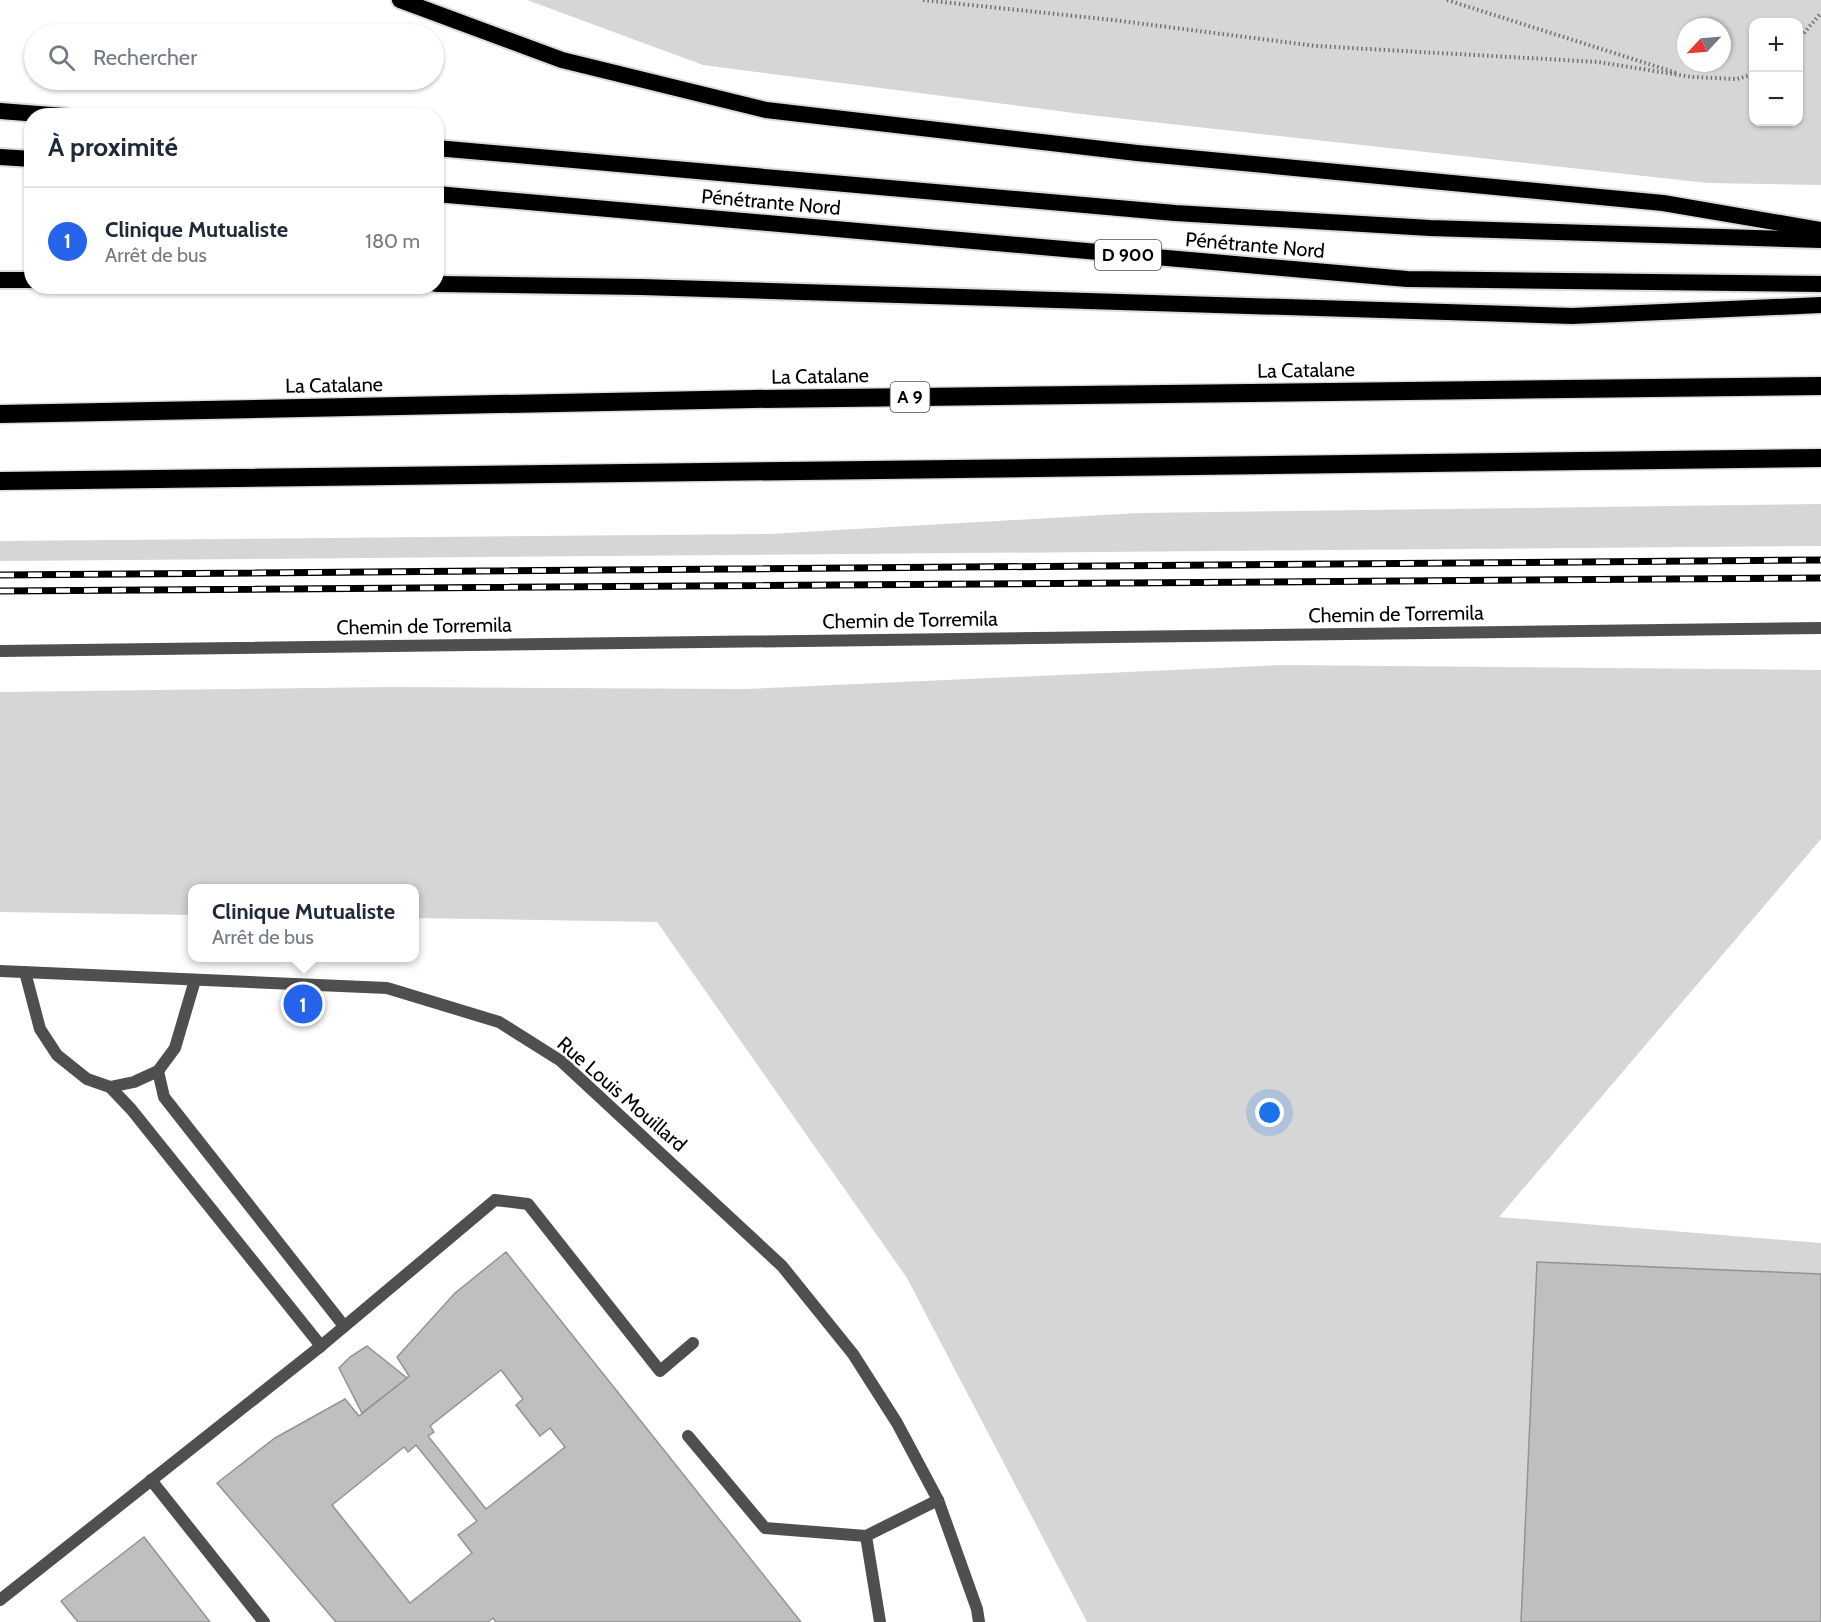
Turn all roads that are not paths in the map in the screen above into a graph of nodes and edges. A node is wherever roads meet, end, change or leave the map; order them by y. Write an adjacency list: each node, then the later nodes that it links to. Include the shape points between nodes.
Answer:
1 (400, 0): 8 (highway, via 562,60 766,110 1137,153 1663,203)
2 (0, 111): 3 (highway)
3 (24, 113)
4 (444, 149): 9 (highway, Pénétrante Nord / D 900, via 1175,213 1430,228)
5 (0, 157): 6 (highway)
6 (24, 158)
7 (444, 195): 13 (highway, Pénétrante Nord / D 900, via 1407,279)
8 (1821, 230)
9 (1821, 240)
10 (0, 280): 11 (highway)
11 (24, 280)
12 (444, 284): 14 (highway, via 1572,316)
13 (1821, 284)
14 (1821, 305)
15 (1821, 386): 16 (highway, La Catalane / A 9, via 741,399)
16 (0, 414)
17 (1821, 458): 18 (highway)
18 (0, 481)
19 (1821, 628): 20 (street, Chemin de Torremila)
20 (0, 651)
21 (0, 971): 22 (street, Rue Louis Mouillard)
22 (25, 972): 23 (street, Rue Louis Mouillard); 25 (street, via 40,1029 57,1055 87,1079)
23 (195, 980): 24 (street, via 175,1048); 31 (street, Rue Louis Mouillard, via 387,988 499,1022 561,1061 782,1266 854,1354)
24 (158, 1071): 25 (street); 26 (street, via 164,1097)
25 (110, 1087): 28 (street)
26 (344, 1326): 27 (street, via 495,1200 528,1204 660,1371); 28 (street)
27 (693, 1343)
28 (321, 1346): 30 (street)
29 (688, 1436): 32 (street, via 765,1527)
30 (151, 1480): 33 (street); 34 (street)
31 (938, 1500): 32 (street); 36 (street, Rue Louis Mouillard)
32 (867, 1536): 35 (street)
33 (0, 1600)
34 (264, 1622)
35 (880, 1622)
36 (979, 1622)

